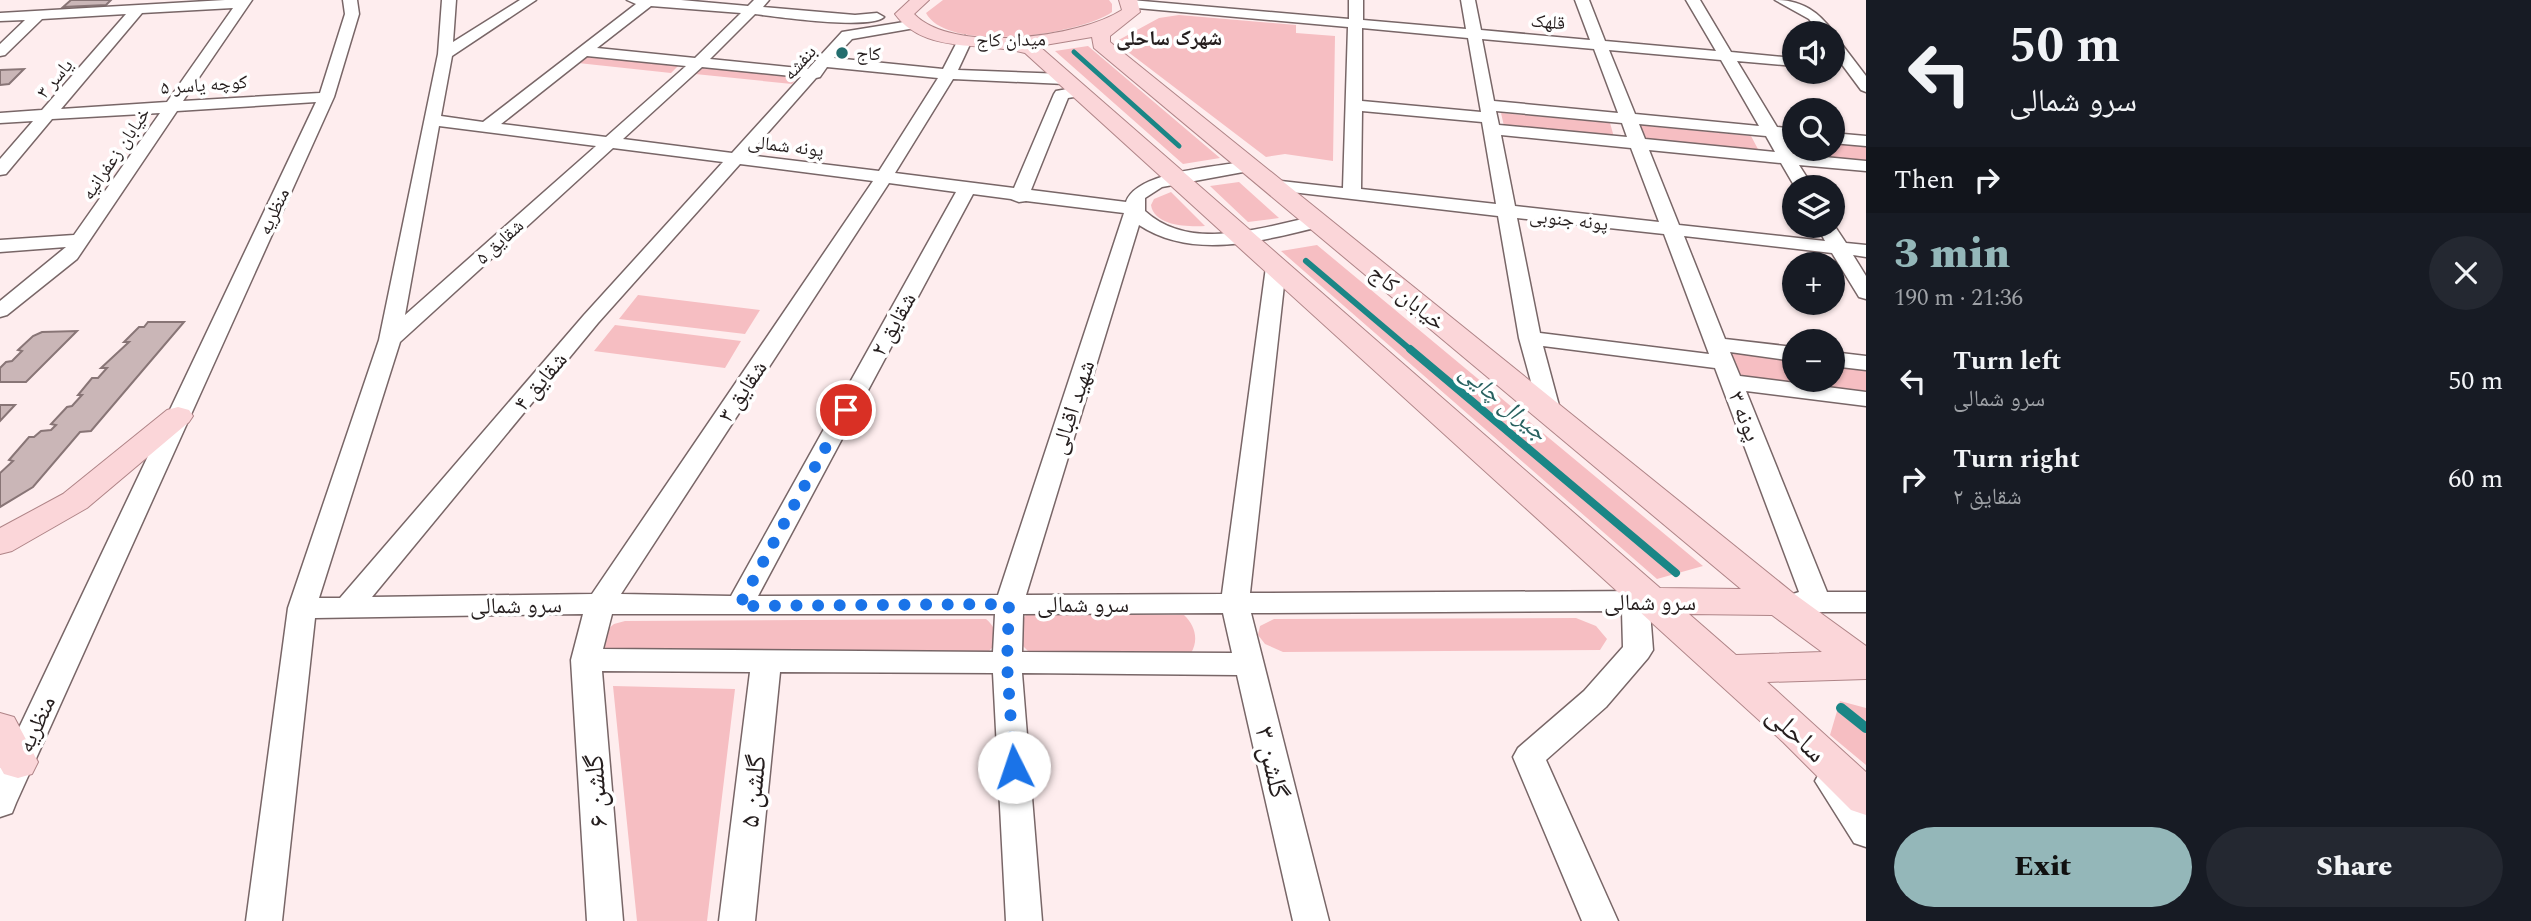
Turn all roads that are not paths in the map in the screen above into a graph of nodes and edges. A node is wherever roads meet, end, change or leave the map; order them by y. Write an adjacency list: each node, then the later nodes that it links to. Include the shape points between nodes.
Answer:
1 (350, 0): 44 (street, منظریه, via 352,14)
2 (449, 0): 28 (street)
3 (529, 0): 28 (street)
4 (644, 0): 13 (street); 26 (street)
5 (920, 0): 18 (main road)
6 (1356, 0): 20 (street)
7 (1468, 0): 22 (street)
8 (1582, 0): 25 (street, پونه ۳)
9 (1693, 0): 29 (street)
10 (1782, 0): 19 (street)
11 (244, 2): 15 (street); 46 (street, خیابان زعفرانیه)
12 (1130, 2): 14 (street, قلهک); 21 (main road, میدان کاج, via 1131,12)
13 (757, 5): 18 (street, via 855,19); 32 (street, شقایق ۵)
14 (1243, 7): 20 (street, قلهک)
15 (137, 9): 16 (street); 47 (street, یاسر ۳)
16 (38, 15): 17 (street); 27 (street)
17 (0, 17)
18 (907, 19): 23 (main road, میدان کاج, via 925,33); 35 (street, بنفشه, via 847,35)
19 (1818, 21)
20 (1356, 24): 22 (street, قلهک); 45 (street)
21 (1110, 25): 24 (main road, میدان کاج, via 1047,40); 63 (main road, خیابان کاج, via 1101,35 1101,44)
22 (1473, 34): 25 (street, قلهک); 48 (street)
23 (965, 40): 24 (main road, میدان کاج); 37 (street, شقایق ۳)
24 (1007, 42): 40 (main road, via 1032,49)
25 (1600, 45): 29 (street, قلهک); 50 (street, پونه ۳)
26 (584, 51): 32 (street); 52 (street)
27 (0, 52)
28 (445, 54): 51 (street)
29 (1726, 56): 31 (street, قلهک); 53 (street)
30 (1845, 59): 34 (street)
31 (1782, 61)
32 (699, 62): 35 (street); 38 (street, شقایق ۵)
33 (1845, 66): 34 (street)
34 (1850, 66): 36 (street); 42 (street)
35 (820, 68): 37 (street); 43 (street, بنفشه)
36 (1866, 69)
37 (948, 74): 40 (street); 67 (street, شقایق ۳)
38 (683, 76): 39 (street); 58 (street, شقایق ۵)
39 (735, 82)
40 (1072, 85): 66 (main road); 71 (street, via 1062,94)
41 (774, 86): 43 (street)
42 (1866, 87)
43 (800, 89): 61 (street, بنفشه)
44 (326, 97): 46 (street, کوچه یاسر ۵); 93 (street, منظریه)
45 (1354, 105): 48 (street); 70 (street)
46 (172, 107): 47 (street, کوچه یاسر ۵); 78 (street, خیابان زعفرانیه)
47 (48, 116): 49 (street, کوچه یاسر ۵); 65 (street, یاسر ۳)
48 (1489, 117): 50 (street); 57 (street); 73 (street)
49 (0, 118)
50 (1629, 118): 53 (street); 57 (street, پونه ۳)
51 (432, 121): 52 (street, پونه شمالی); 86 (street)
52 (485, 128): 58 (street, پونه شمالی)
53 (1771, 132): 54 (street); 59 (street)
54 (1782, 133)
55 (1845, 139): 56 (street)
56 (1866, 141)
57 (1638, 143): 60 (street); 75 (street, پونه ۳)
58 (608, 144): 61 (street, پونه شمالی); 86 (street, شقایق ۵)
59 (1782, 151)
60 (1782, 158)
61 (736, 160): 67 (street, پونه شمالی); 103 (street, شقایق ۴, via 591,319)
62 (1816, 161): 64 (street)
63 (1248, 166): 66 (street); 68 (main road, خیابان کاج)
64 (1866, 166)
65 (0, 170)
66 (1177, 178): 72 (street, via 1144,189 1136,197); 76 (main road)
67 (883, 179): 69 (street, پونه شمالی); 100 (street, شقایق ۳)
68 (1272, 186): 70 (street, پونه جنوبی); 74 (main road, خیابان کاج)
69 (966, 190): 71 (street, پونه شمالی); 102 (street, شقایق ۲)
70 (1352, 194): 73 (street, پونه جنوبی)
71 (1019, 197): 72 (street, پونه شمالی)
72 (1135, 209): 76 (street, via 1154,227 1173,234); 101 (street, شهید اقبالی)
73 (1507, 212): 75 (street, پونه جنوبی); 85 (street)
74 (1316, 222): 76 (street); 92 (main road, خیابان کاج)
75 (1672, 230): 80 (street, پونه جنوبی); 89 (street, پونه ۳)
76 (1241, 236): 82 (main road)
77 (1834, 238): 80 (street)
78 (81, 240): 79 (street); 84 (street, خیابان زعفرانیه, via 71,256)
79 (0, 246)
80 (1840, 248): 81 (street, پونه جنوبی); 83 (street)
81 (1866, 251)
82 (1276, 267): 95 (main road); 99 (street, گلشن ۳)
83 (1866, 293)
84 (0, 311)
85 (1530, 338): 89 (street); 92 (street)
86 (390, 340): 104 (street)
87 (1782, 356): 89 (street)
88 (1845, 361): 90 (street)
89 (1724, 363): 91 (street); 97 (street, پونه ۳)
90 (1866, 363)
91 (1866, 399)
92 (1549, 414): 96 (main road, خیابان کاج)
93 (178, 416): 94 (main road, منظریه, via 75,501); 112 (street, منظریه)
94 (0, 543)
95 (1643, 601): 96 (main road, سرو شمالی); 99 (street, سرو شمالی); 110 (main road); 121 (street, via 1638,650 1595,699 1529,757)
96 (1780, 602): 97 (street); 109 (main road, خیابان کاج)
97 (1817, 602): 98 (street)
98 (1866, 602)
99 (1235, 603): 101 (street, سرو شمالی); 108 (street, گلشن ۳)
100 (600, 604): 102 (street, سرو شمالی); 103 (street, سرو شمالی); 105 (street, شقایق ۳)
101 (1009, 604): 102 (street, سرو شمالی); 107 (street, شهید اقبالی)
102 (739, 606)
103 (349, 607): 104 (street, سرو شمالی)
104 (302, 608): 116 (street)
105 (586, 660): 106 (street); 117 (street, گلشن ۶)
106 (766, 661): 107 (street); 118 (street, گلشن ۵)
107 (1007, 664): 108 (street); 119 (street, شهید اقبالی)
108 (1249, 664): 120 (street, گلشن ۳)
109 (1866, 665): 110 (main road)
110 (1727, 669): 111 (main road, ساحلی)
111 (1797, 731): 113 (main road, ساحلی); 115 (street)
112 (9, 745): 114 (street, منظریه)
113 (1866, 798)
114 (0, 803)
115 (1866, 833)
116 (264, 921)
117 (605, 921)
118 (737, 921)
119 (1024, 921)
120 (1311, 921)
121 (1600, 921)

